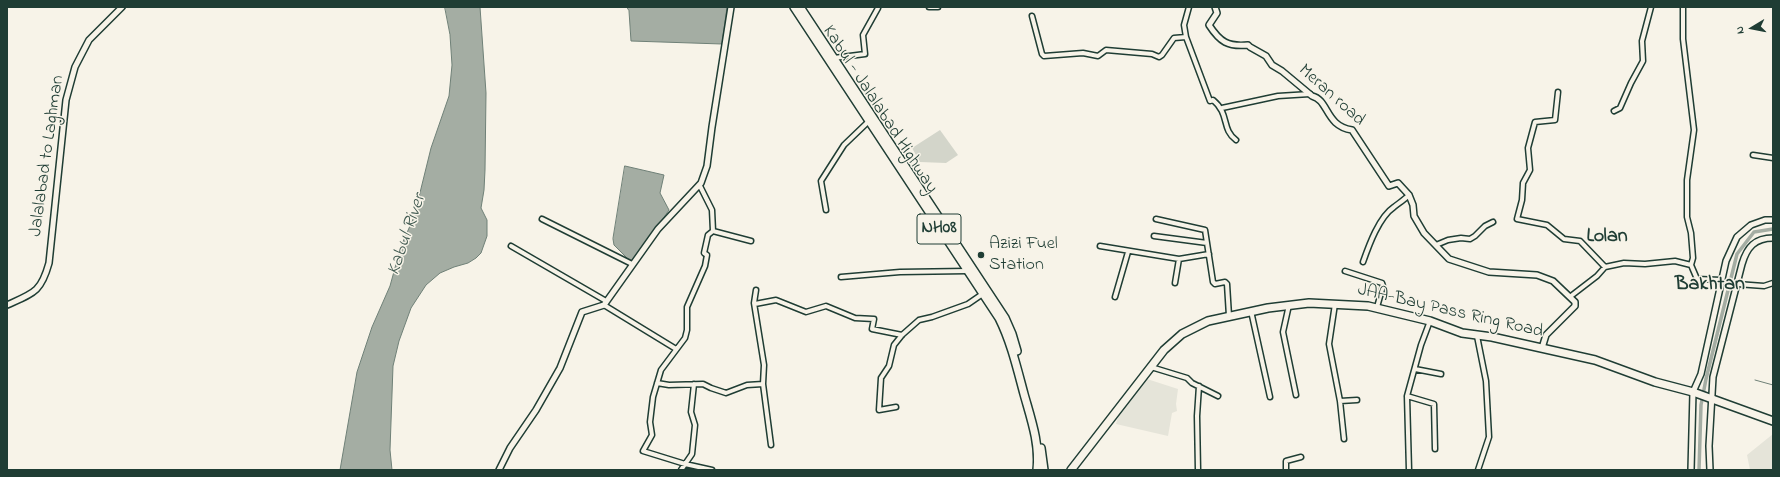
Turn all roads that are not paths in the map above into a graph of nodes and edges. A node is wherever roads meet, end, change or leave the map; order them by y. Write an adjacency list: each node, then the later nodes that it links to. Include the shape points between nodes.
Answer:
1 (122, 7): 62 (street, Jalalabad to Laghman, via 89,40 75,67 66,100 45,280 34,293)
2 (731, 7): 25 (street, via 707,166)
3 (794, 7): 15 (highway, Kabul - Jalalabad Highway / NH08)
4 (800, 7): 14 (highway, Kabul - Jalalabad Highway / NH08)
5 (929, 7): 6 (street)
6 (938, 7)
7 (1189, 7): 13 (street, via 1184,25)
8 (1215, 7): 17 (street, Meran road, via 1216,13 1209,25 1222,41 1236,46 1248,44)
9 (1651, 7): 19 (street, via 1642,41 1643,62 1620,108)
10 (1683, 7): 45 (street, via 1683,39 1694,130 1687,217 1691,233)
11 (878, 8): 14 (street, via 863,35 865,54)
12 (1032, 16): 13 (street, via 1044,56 1083,53 1098,56 1106,50 1152,54 1159,57 1174,38)
13 (1186, 37): 18 (street, via 1210,101 1213,100)
14 (834, 58): 15 (highway, Kabul - Jalalabad Highway / NH08)
15 (839, 71): 20 (highway, Kabul - Jalalabad Highway / NH08)
16 (1558, 92): 46 (street, via 1555,120 1535,122 1528,148 1530,170 1523,183 1517,219 1547,225 1564,239 1580,241)
17 (1311, 94): 18 (street, via 1278,96); 26 (street, Meran road, via 1317,97 1338,126 1352,130 1389,186 1398,183)
18 (1222, 108): 21 (street, via 1230,135)
19 (1614, 111)
20 (872, 123): 24 (highway, Kabul - Jalalabad Highway / NH08); 27 (street, via 844,145 821,181)
21 (1236, 140)
22 (1754, 155): 23 (street)
23 (1773, 158)
24 (902, 168): 47 (highway, Kabul - Jalalabad Highway / NH08); 55 (highway, Kabul - Jalalabad Highway / NH08)
25 (700, 186): 32 (street, via 712,210); 44 (street, via 664,222)
26 (1409, 195): 37 (street, via 1415,219); 43 (street, via 1393,207 1377,228)
27 (826, 210)
28 (542, 219): 44 (street)
29 (1156, 219): 36 (street, via 1204,229)
30 (1773, 220): 50 (street, via 1751,225 1737,237 1726,261)
31 (1493, 222): 37 (street, via 1470,239 1448,240)
32 (713, 231): 35 (street); 70 (street, via 708,235 704,253 707,254 705,266 687,307 685,338)
33 (1154, 236): 36 (street)
34 (1773, 238): 53 (street, via 1763,238 1750,247 1744,256)
35 (752, 241)
36 (1207, 243): 41 (street)
37 (1436, 245): 56 (street, via 1451,260 1487,272 1537,275 1553,281 1567,296)
38 (510, 246): 58 (street)
39 (1100, 246): 40 (street)
40 (1128, 252): 42 (street); 57 (street)
41 (1209, 254): 42 (street); 65 (street, via 1213,282 1227,284)
42 (1179, 259): 51 (street)
43 (1363, 262)
44 (632, 264): 58 (street)
45 (1691, 265): 46 (street, via 1675,261 1624,263); 50 (street, via 1697,279)
46 (1605, 267): 56 (street)
47 (967, 270): 49 (street); 55 (highway, Kabul - Jalalabad Highway / NH08)
48 (1344, 271): 63 (street, via 1382,283)
49 (841, 277)
50 (1722, 280): 78 (street, via 1701,374)
51 (1175, 283)
52 (1773, 283): 53 (street, via 1764,286)
53 (1738, 284): 83 (street, via 1713,377)
54 (756, 290): 59 (street)
55 (985, 292): 67 (street, via 968,304 919,320); 87 (highway, Kabul - Jalalabad Highway / NH08, via 1006,335)
56 (1571, 296): 69 (street, via 1575,306 1546,335)
57 (1115, 297)
58 (605, 303): 70 (street); 95 (street, via 582,312 560,368)
59 (755, 304): 67 (street, via 776,300 806,312 826,306 855,318 874,319 872,329); 76 (street, via 764,365)
60 (1289, 304): 61 (highway, JAA-Bay Pass Ring Road); 64 (highway, JAA-Bay Pass Ring Road); 79 (street, via 1283,332)
61 (1335, 304): 63 (highway, JAA-Bay Pass Ring Road); 85 (street, via 1329,344)
62 (7, 305)
63 (1378, 307): 66 (highway, JAA-Bay Pass Ring Road)
64 (1251, 311): 65 (highway, JAA-Bay Pass Ring Road); 82 (street)
65 (1229, 316): 71 (highway, JAA-Bay Pass Ring Road, via 1208,321 1182,334 1164,350)
66 (1430, 322): 68 (highway, JAA-Bay Pass Ring Road); 72 (street)
67 (902, 335): 86 (street, via 894,345 889,366 881,378 879,410)
68 (1477, 336): 69 (highway, JAA-Bay Pass Ring Road); 103 (street, via 1486,381 1489,437)
69 (1542, 348): 78 (highway, JAA-Bay Pass Ring Road, via 1595,360 1655,382)
70 (676, 349): 74 (street, via 661,370)
71 (1151, 367): 77 (street, via 1187,378); 94 (highway, JAA-Bay Pass Ring Road)
72 (1415, 369): 73 (street); 81 (street)
73 (1441, 374)
74 (657, 383): 75 (street); 93 (street, via 650,422 652,435 643,451)
75 (694, 384): 76 (street, via 702,384 726,393 747,385); 93 (street, via 691,412 695,425 692,454)
76 (763, 384): 90 (street)
77 (1199, 386): 80 (street); 100 (street)
78 (1693, 392): 83 (highway, JAA-Bay Pass Ring Road); 104 (street)
79 (1296, 394)
80 (1218, 396)
81 (1407, 396): 91 (street, via 1434,404); 102 (street)
82 (1270, 397)
83 (1710, 399): 88 (highway); 105 (street)
84 (1357, 400): 85 (street)
85 (1340, 401): 89 (street)
86 (896, 407)
87 (1031, 412): 98 (highway, Kabul - Jalalabad Highway / NH08); 99 (highway, Kabul - Jalalabad Highway / NH08)
88 (1773, 421)
89 (1344, 439)
90 (771, 445)
91 (1435, 449)
92 (1302, 458): 101 (street, via 1286,461)
93 (684, 464): 96 (street); 97 (street)
94 (1073, 469)
95 (499, 470)
96 (681, 470)
97 (712, 470)
98 (1037, 470)
99 (1044, 470)
100 (1198, 470)
101 (1286, 470)
102 (1409, 470)
103 (1478, 470)
104 (1691, 470)
105 (1710, 470)

